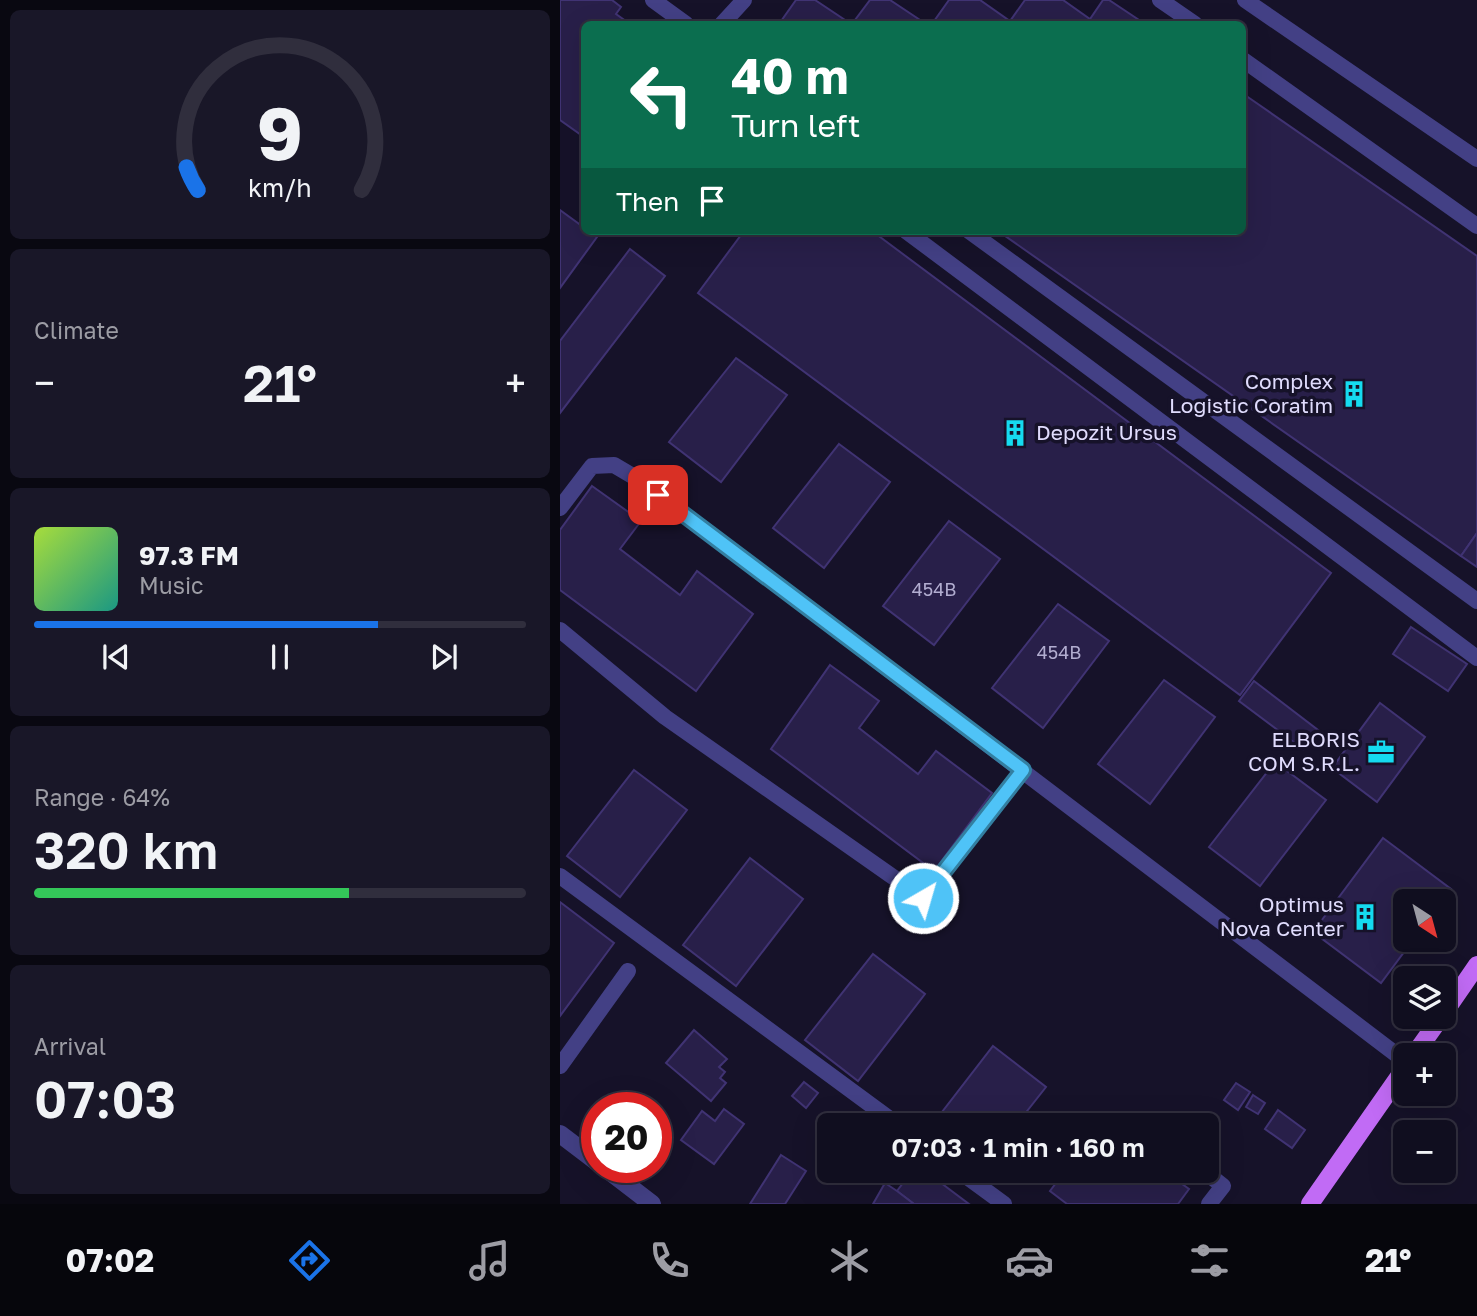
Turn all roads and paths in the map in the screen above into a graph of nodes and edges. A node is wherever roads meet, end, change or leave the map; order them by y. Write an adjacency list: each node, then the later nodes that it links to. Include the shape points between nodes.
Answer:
1 (653, 0): 5 (lane)
2 (744, 0): 6 (lane)
3 (1160, 0): 7 (lane)
4 (1245, 0): 9 (lane)
5 (682, 21)
6 (725, 21)
7 (1191, 21)
8 (1246, 62): 10 (lane)
9 (1477, 159)
10 (1477, 226)
11 (911, 235): 16 (lane)
12 (974, 235): 14 (lane)
13 (560, 508): 17 (lane, via 592,466 614,465)
14 (1477, 601)
15 (560, 630): 17 (lane, via 665,717 923,898)
16 (1477, 658)
17 (1023, 770): 22 (lane)
18 (560, 876): 25 (lane)
19 (1477, 965): 21 (main road)
20 (628, 971): 23 (lane)
21 (1456, 995)
22 (1393, 1052)
23 (560, 1066)
24 (1393, 1085): 34 (main road)
25 (882, 1113)
26 (560, 1134): 27 (street)
27 (581, 1150)
28 (625, 1183): 31 (street)
29 (975, 1183): 32 (lane)
30 (1219, 1183): 33 (lane, via 1223,1186)
31 (652, 1204)
32 (1004, 1204)
33 (1209, 1204)
34 (1310, 1204)

